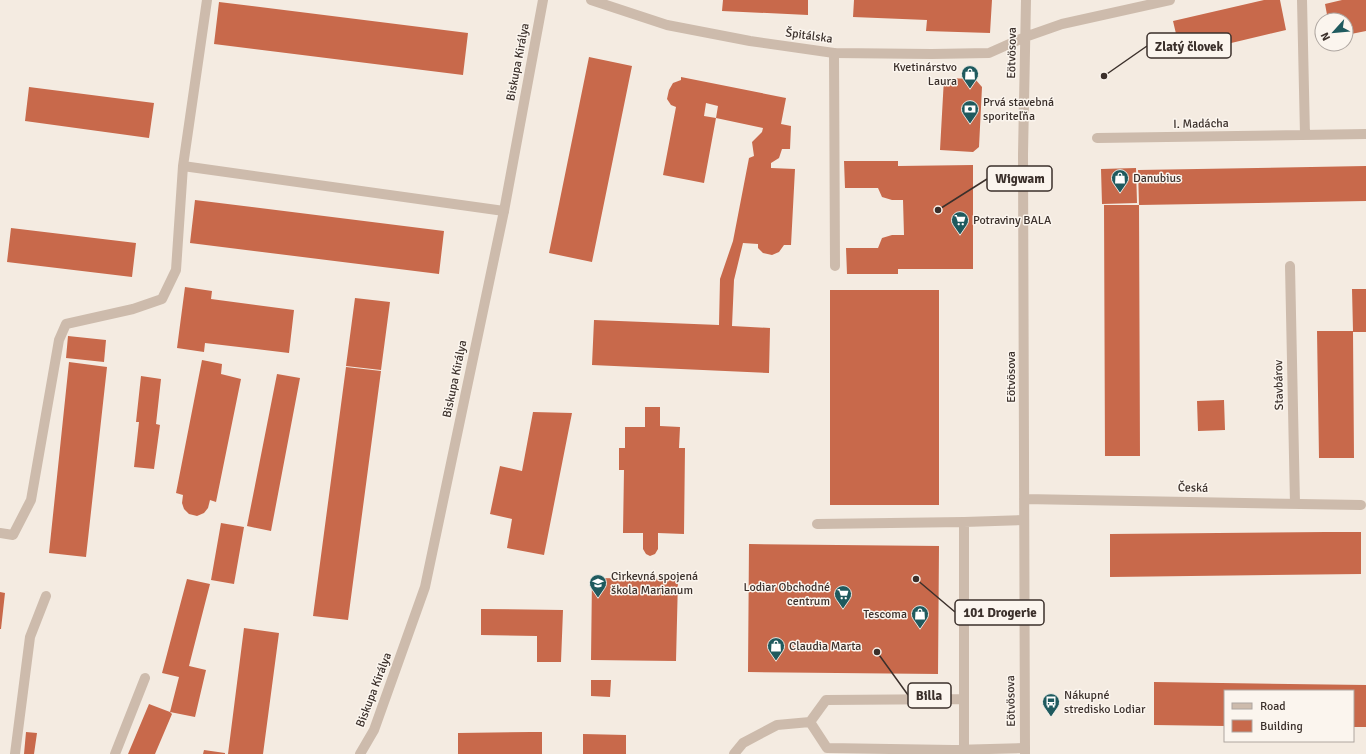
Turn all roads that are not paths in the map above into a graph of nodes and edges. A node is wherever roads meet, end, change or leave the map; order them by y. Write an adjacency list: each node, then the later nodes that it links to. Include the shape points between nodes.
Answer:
1 (207, 0): 12 (street)
2 (543, 0): 13 (street, Biskupa Királya)
3 (591, 0): 8 (street, Špitálska, via 667,25)
4 (1026, 0): 7 (street, Eötvösova)
5 (1170, 0): 7 (street, Špitálska, via 1062,24)
6 (1302, 0): 10 (street)
7 (1026, 37): 8 (street, Špitálska, via 989,53); 16 (street, Eötvösova, via 1023,154)
8 (834, 52): 14 (street)
9 (1366, 134): 10 (street, I. Madácha)
10 (1304, 135): 11 (street, I. Madácha)
11 (1097, 138)
12 (183, 166): 13 (street); 22 (street, via 176,270 162,299 133,309 66,324 59,340 31,500 12,535)
13 (504, 211): 32 (street, Biskupa Királya, via 425,588 374,730)
14 (835, 266)
15 (1290, 266): 17 (street, Stavbárov)
16 (1024, 499): 17 (street, Česká); 19 (street, Eötvösova)
17 (1295, 504): 18 (street, Česká)
18 (1360, 505)
19 (1024, 520): 20 (street); 28 (street, Eötvösova)
20 (964, 522): 21 (street); 25 (street)
21 (817, 524)
22 (0, 533)
23 (46, 596): 30 (street, via 30,637)
24 (145, 678): 31 (street)
25 (964, 699): 26 (street, via 826,700); 27 (street)
26 (810, 722): 29 (street, via 827,748); 33 (street, via 777,725 743,743)
27 (964, 749): 28 (street); 29 (street)
28 (1025, 751)
29 (953, 752)
30 (15, 754)
31 (115, 754)
32 (360, 754)
33 (734, 754)

